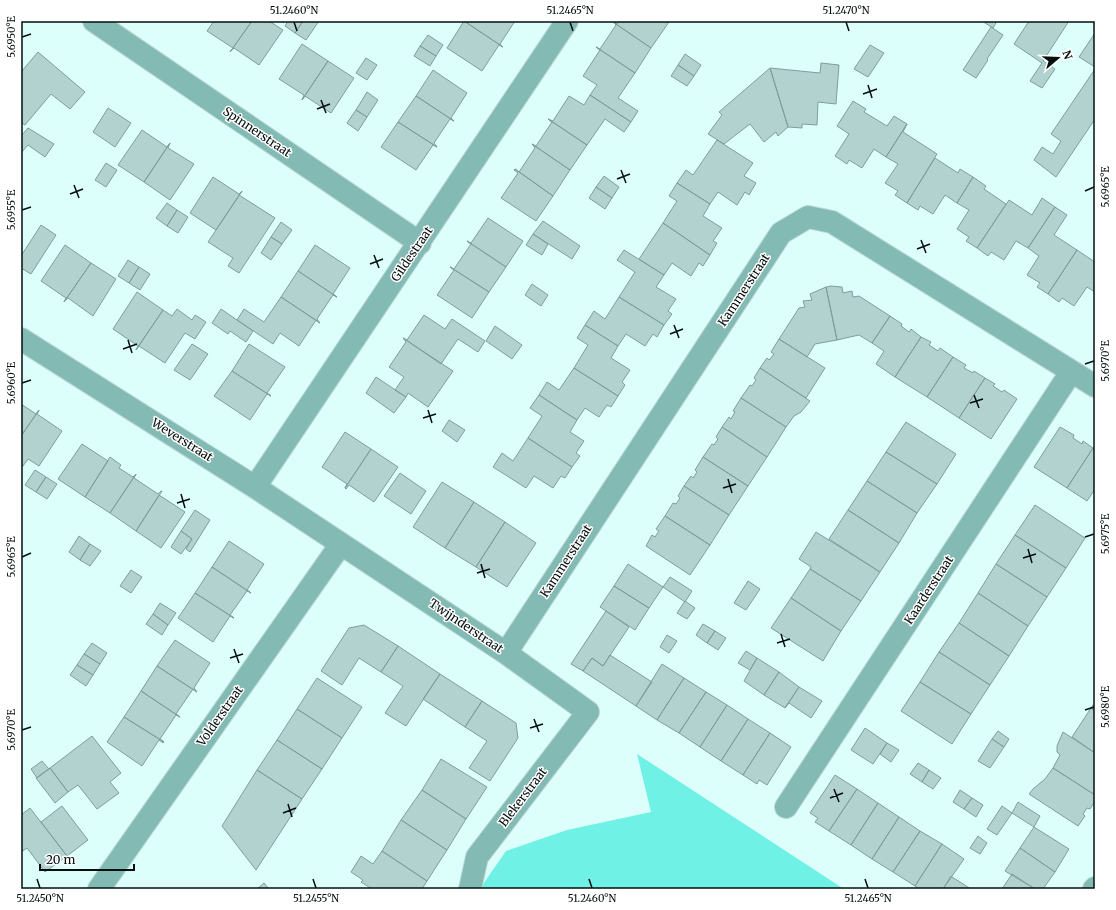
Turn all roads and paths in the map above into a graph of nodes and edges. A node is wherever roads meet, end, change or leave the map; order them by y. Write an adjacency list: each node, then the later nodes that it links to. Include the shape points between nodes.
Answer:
1 (94, 21): 3 (street, Spinnerstraat)
2 (568, 21): 3 (street, Gildestraat)
3 (420, 243): 7 (street, Gildestraat)
4 (21, 340): 7 (street, Weverstraat)
5 (1071, 372): 6 (street, Kammerstraat); 9 (street, Kammerstraat, via 832,222 808,217 781,233); 11 (street, Kaarderstraat)
6 (1095, 386)
7 (256, 487): 8 (street, Weverstraat)
8 (341, 544): 9 (street, Twijnderstraat); 12 (street, Volderstraat)
9 (506, 653): 10 (street, Twijnderstraat)
10 (588, 712): 13 (street, Blekerstraat, via 477,857)
11 (786, 807)
12 (100, 889)
13 (470, 889)

